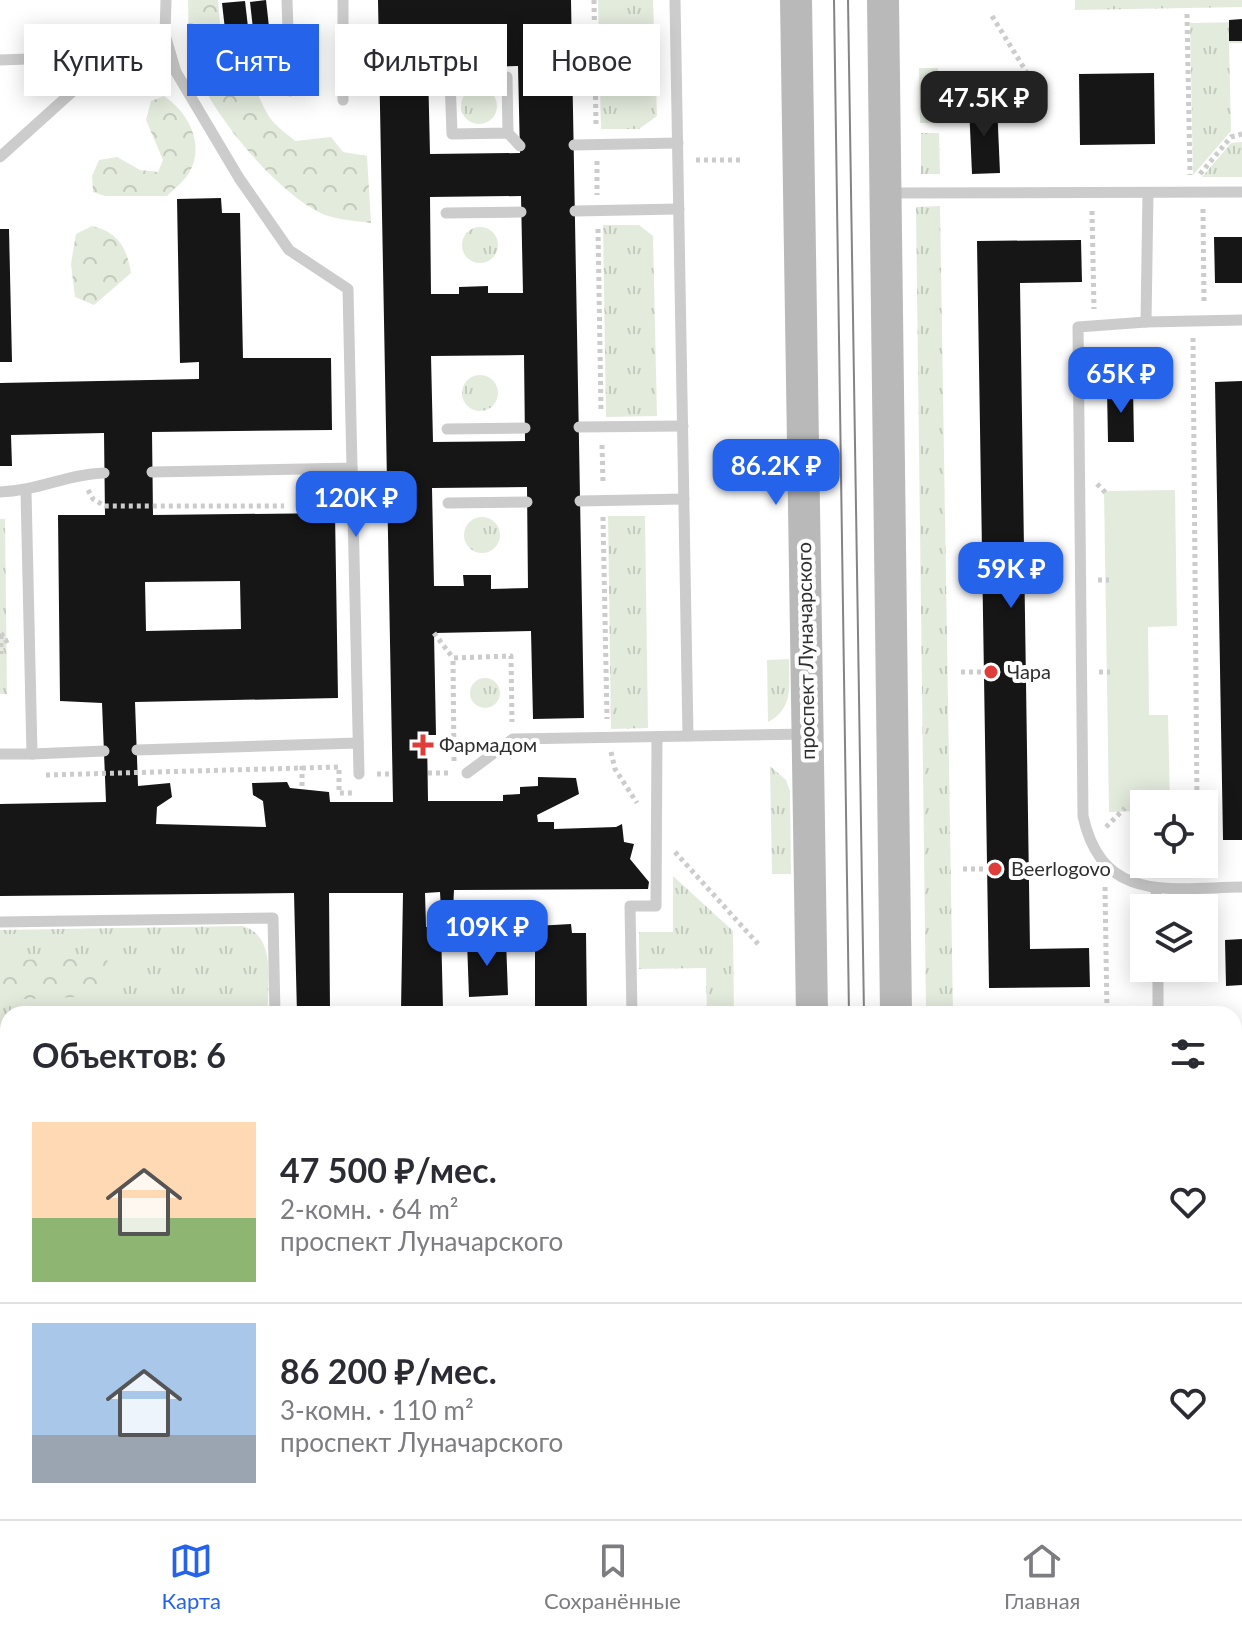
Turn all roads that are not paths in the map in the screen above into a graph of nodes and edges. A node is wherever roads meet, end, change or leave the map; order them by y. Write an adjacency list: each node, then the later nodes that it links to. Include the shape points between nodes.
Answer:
1 (166, 0): 7 (lane)
2 (287, 0): 8 (lane)
3 (343, 0): 13 (lane)
4 (675, 0): 15 (lane)
5 (796, 0): 41 (main road, проспект Луначарского)
6 (883, 0): 20 (main road)
7 (165, 24)
8 (288, 24)
9 (171, 55): 32 (lane, via 239,178 289,250 348,289)
10 (24, 59): 11 (lane)
11 (0, 60)
12 (68, 96): 18 (lane)
13 (343, 100)
14 (508, 133): 14 (lane, via 507,77 450,78 452,134); 17 (lane)
15 (678, 143): 16 (lane); 22 (lane)
16 (574, 145)
17 (520, 146)
18 (0, 157)
19 (1242, 192): 21 (lane)
20 (885, 193): 21 (lane); 59 (main road)
21 (1148, 193): 27 (lane)
22 (679, 209): 23 (lane); 28 (lane)
23 (575, 211)
24 (521, 212): 25 (lane)
25 (446, 213)
26 (1242, 320): 27 (lane)
27 (1146, 322): 52 (lane, via 1078,327 1083,816 1089,843 1105,867 1129,882)
28 (683, 426): 29 (lane); 37 (lane)
29 (579, 427)
30 (525, 428): 31 (lane)
31 (447, 429)
32 (352, 468): 33 (lane); 44 (lane)
33 (152, 472)
34 (104, 473): 35 (lane, via 80,474)
35 (26, 491): 36 (lane); 48 (lane)
36 (0, 492)
37 (684, 499): 38 (lane); 42 (lane)
38 (580, 501)
39 (527, 502): 40 (lane)
40 (448, 503)
41 (807, 734): 42 (lane); 58 (main road, проспект Луначарского)
42 (688, 736): 43 (lane)
43 (657, 737): 49 (lane, via 513,739); 57 (lane, via 656,906 630,906)
44 (358, 743): 45 (lane); 50 (lane)
45 (137, 750)
46 (104, 751): 48 (lane)
47 (0, 754): 48 (lane)
48 (32, 754)
49 (467, 773)
50 (359, 774)
51 (1242, 887): 52 (lane)
52 (1156, 888): 53 (lane)
53 (1156, 894)
54 (0, 922): 56 (lane, via 273,918)
55 (1158, 982): 60 (lane)
56 (275, 1006)
57 (632, 1006)
58 (812, 1006)
59 (896, 1006)
60 (1158, 1006)

